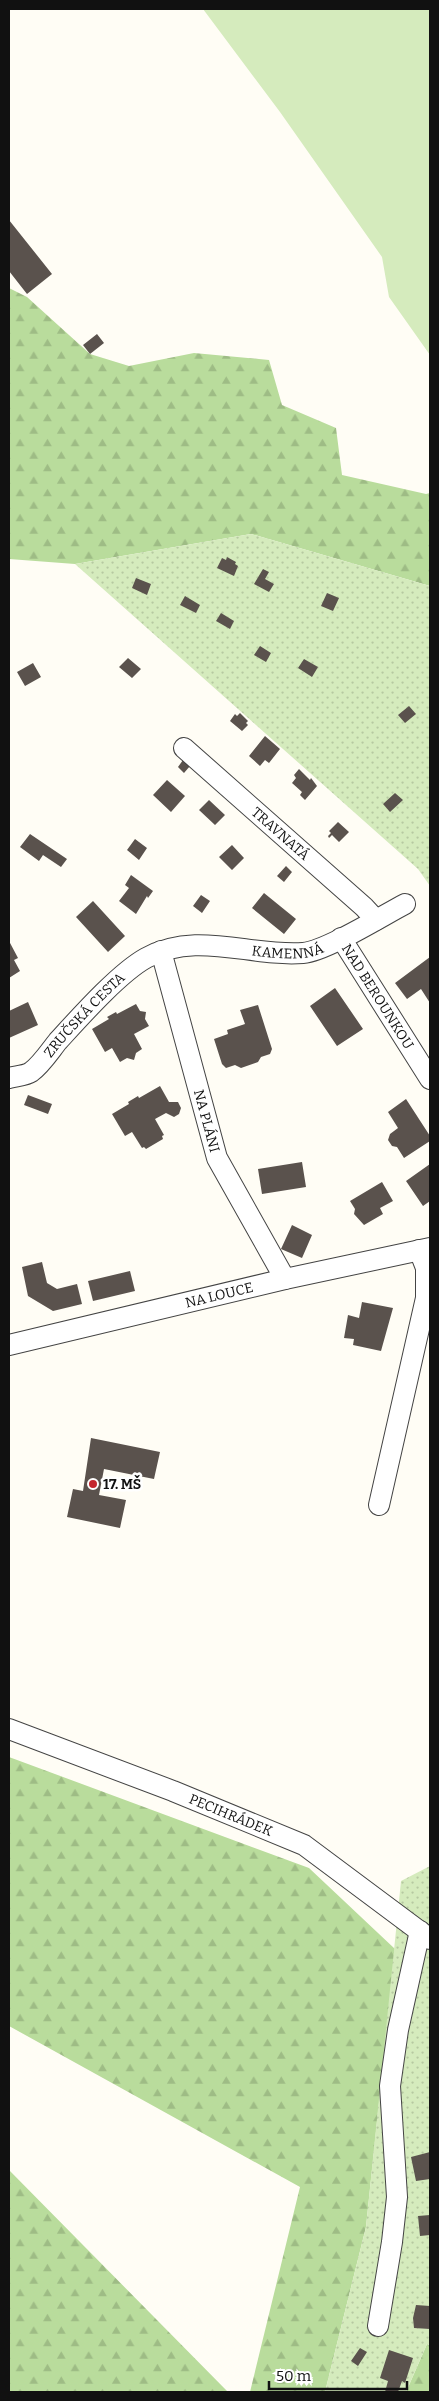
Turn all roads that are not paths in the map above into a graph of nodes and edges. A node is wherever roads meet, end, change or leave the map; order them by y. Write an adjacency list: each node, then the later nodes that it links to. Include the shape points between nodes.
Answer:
1 (184, 748): 3 (street, TRAVNATÁ)
2 (405, 904): 3 (street, KAMENNÁ)
3 (376, 920): 4 (street, KAMENNÁ)
4 (341, 938): 5 (street, KAMENNÁ, via 305,953 264,953 193,944); 7 (street, NAD BEROUNKOU)
5 (161, 951): 6 (street, ZRUČSKÁ CESTA, via 132,968 78,1019 30,1073); 9 (street, NA PLÁNI, via 217,1158)
6 (9, 1078)
7 (430, 1079)
8 (425, 1249): 9 (street, NA LOUCE); 11 (street, via 426,1298)
9 (285, 1279): 10 (street, NA LOUCE)
10 (9, 1345)
11 (379, 1505)
12 (9, 1728): 13 (street, PECIHRÁDEK, via 304,1845)
13 (425, 1935): 14 (street, via 398,2030 390,2086 397,2197)
14 (378, 2326)

